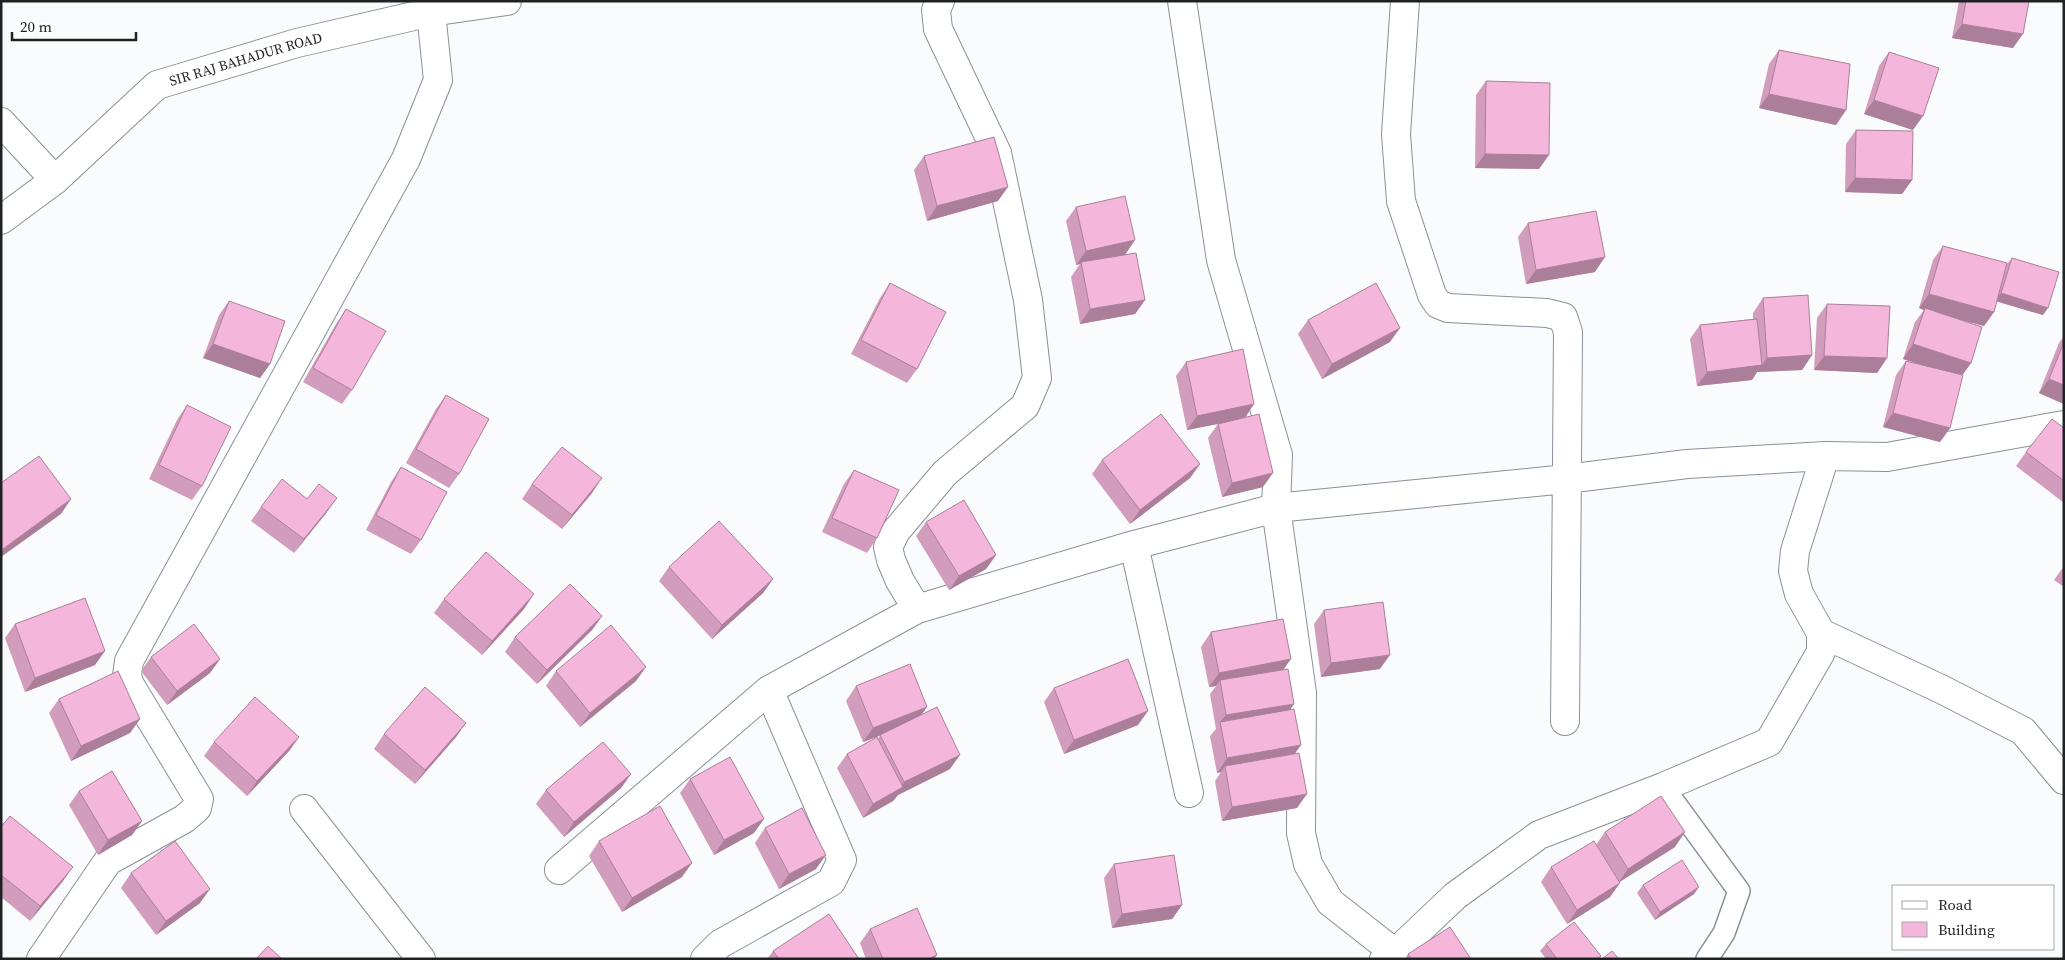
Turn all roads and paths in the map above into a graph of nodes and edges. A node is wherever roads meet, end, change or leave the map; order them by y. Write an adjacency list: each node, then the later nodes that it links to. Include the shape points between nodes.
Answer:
1 (507, 1): 5 (street, SIR RAJ BAHADUR ROAD)
2 (940, 1): 14 (street, via 936,10 938,29 997,153 1028,300 1037,378 1025,406 945,473 896,530 888,548 890,560)
3 (1182, 1): 12 (street, via 1221,260 1278,456)
4 (1405, 1): 11 (street, via 1396,134 1401,201 1419,257 1438,304 1448,308 1547,313 1563,318 1568,332)
5 (431, 12): 7 (street, SIR RAJ BAHADUR ROAD, via 297,43 157,85); 24 (street, via 438,80 406,159 129,661 127,676 130,685 199,799 197,808 184,819 108,861)
6 (1, 122): 7 (street)
7 (55, 180): 8 (street, SIR RAJ BAHADUR ROAD)
8 (1, 220)
9 (2064, 425): 10 (street, via 1887,457)
10 (1825, 456): 11 (street, via 1688,464); 15 (street, via 1795,551 1793,571 1799,594)
11 (1566, 479): 12 (street); 17 (street)
12 (1276, 508): 13 (street); 23 (street, via 1302,693 1301,833 1308,864 1330,902)
13 (1134, 544): 14 (street); 20 (street)
14 (917, 609): 16 (street)
15 (1821, 633): 18 (street, via 2023,731); 19 (street, via 1821,652 1769,742)
16 (769, 690): 22 (street); 26 (street, via 842,860 831,882 720,944)
17 (1565, 721)
18 (2064, 780)
19 (1663, 787): 23 (street, via 1539,835 1455,896); 27 (lane, via 1739,892 1724,934)
20 (1189, 793)
21 (304, 809): 25 (street)
22 (560, 870)
23 (1389, 956)
24 (41, 959)
25 (421, 959)
26 (705, 959)
27 (1707, 959)

